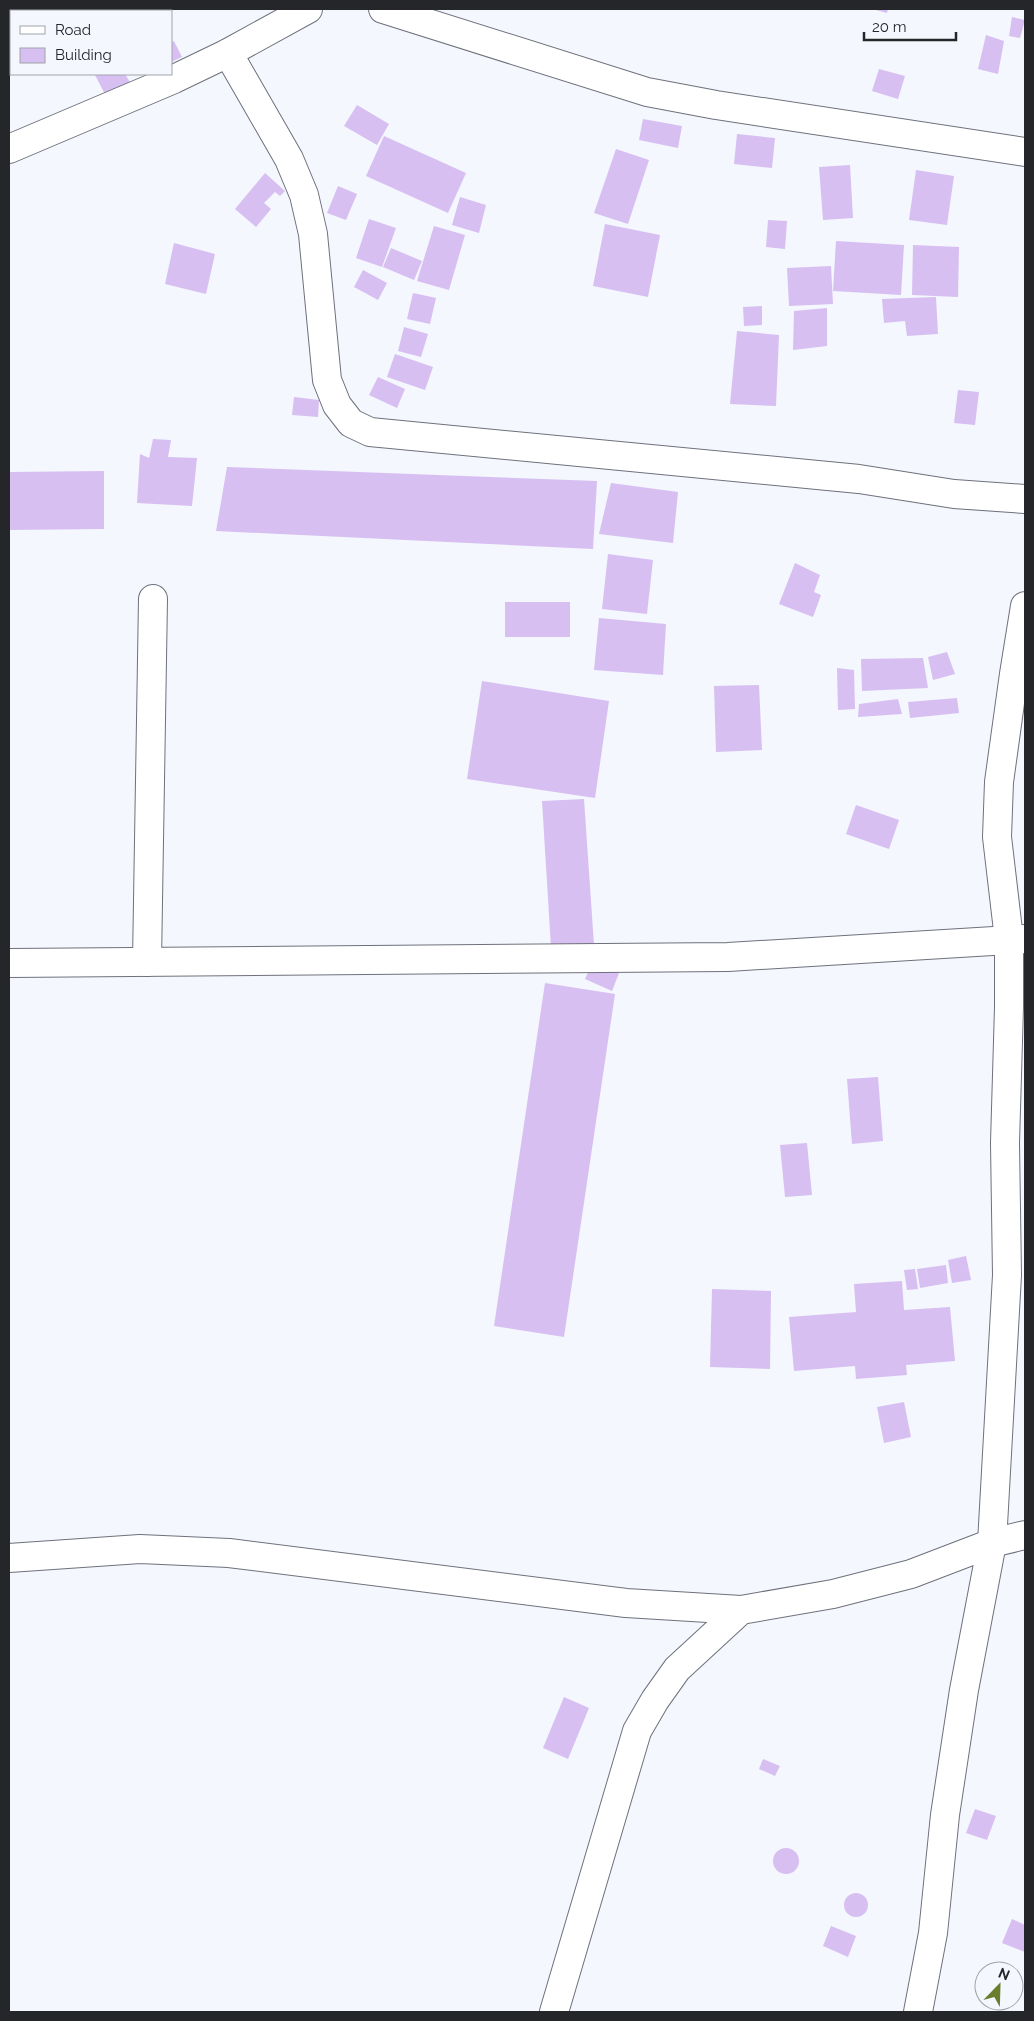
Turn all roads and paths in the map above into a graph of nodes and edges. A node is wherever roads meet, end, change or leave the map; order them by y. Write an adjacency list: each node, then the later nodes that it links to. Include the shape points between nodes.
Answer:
1 (308, 9): 3 (street)
2 (382, 9): 5 (street, via 647,92)
3 (228, 52): 4 (street, via 156,87); 6 (street, via 289,159 304,195 313,234 327,380 337,405 351,423 370,432 859,479 954,494)
4 (9, 149)
5 (1025, 152)
6 (1025, 499)
7 (153, 599): 11 (street)
8 (1025, 606): 9 (street, via 999,782 997,837)
9 (1017, 939): 11 (street, via 728,957); 13 (street, via 1009,1007 1005,1143 1007,1274)
10 (9, 962): 11 (street)
11 (147, 962)
12 (1025, 1535): 13 (street)
13 (992, 1543): 15 (street, via 911,1574 834,1594); 17 (street, via 964,1690 945,1815 933,1933)
14 (9, 1558): 15 (street, via 140,1550 229,1553 626,1603)
15 (741, 1610): 16 (street, via 677,1669 637,1731)
16 (554, 2012)
17 (918, 2012)

